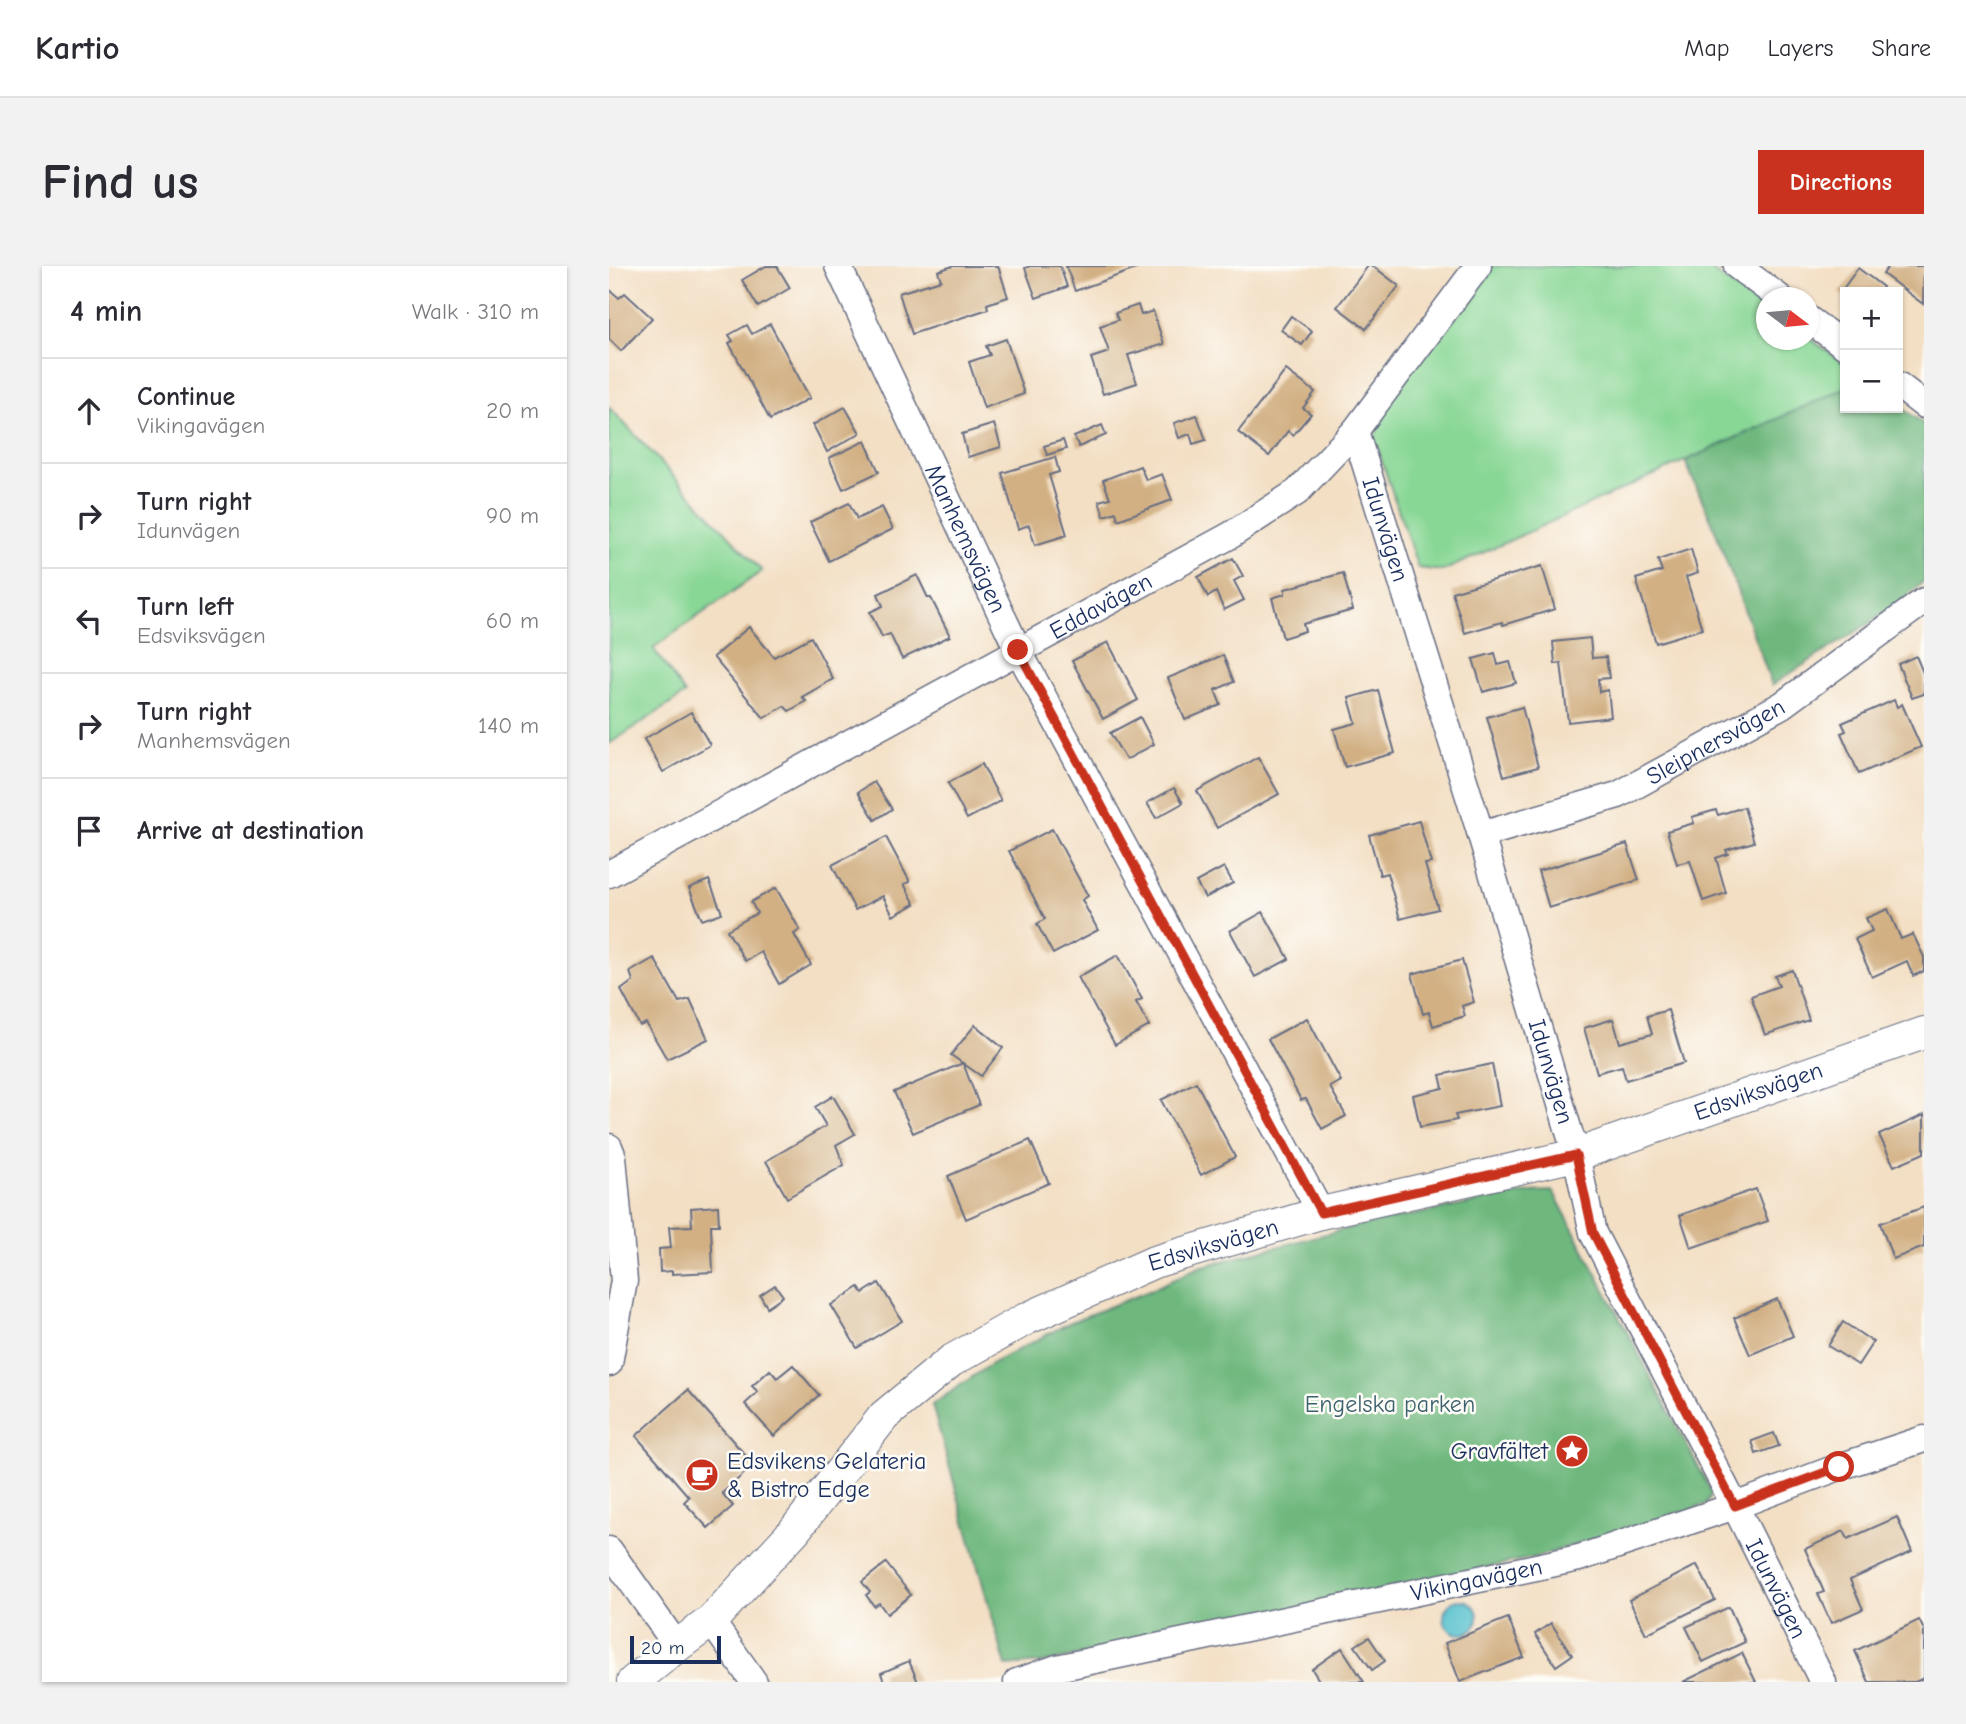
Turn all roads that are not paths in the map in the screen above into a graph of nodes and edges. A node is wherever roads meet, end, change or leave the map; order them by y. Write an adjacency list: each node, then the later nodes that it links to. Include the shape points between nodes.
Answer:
1 (838, 266): 11 (street, Manhemsvägen)
2 (1478, 266): 9 (street, Eddavägen)
3 (1737, 266): 4 (street)
4 (1765, 287)
5 (1819, 327): 6 (street)
6 (1840, 342)
7 (1903, 389): 8 (street)
8 (1924, 405)
9 (1355, 430): 11 (street, Eddavägen, via 1297,492 1231,535); 12 (street, Idunvägen)
10 (1924, 601): 12 (street, Sleipnersvägen, via 1782,705 1618,795)
11 (1018, 650): 13 (street, Eddavägen); 17 (street, Manhemsvägen)
12 (1481, 835): 16 (street, Idunvägen)
13 (609, 874)
14 (1924, 1033): 16 (street, Edsviksvägen)
15 (609, 1147): 18 (street, via 624,1281)
16 (1576, 1155): 17 (street, Edsviksvägen); 20 (street, Idunvägen, via 1593,1233)
17 (1321, 1213): 22 (street, Edsviksvägen, via 1154,1262 1026,1319 951,1362 884,1416 795,1530)
18 (609, 1363)
19 (1924, 1438): 20 (street, Vikingavägen)
20 (1735, 1506): 26 (street, Vikingavägen, via 1579,1558 1057,1668); 27 (street, Idunvägen)
21 (609, 1550): 23 (street)
22 (711, 1621): 23 (street, Edsviksvägen); 25 (street)
23 (677, 1646): 24 (street, Edsviksvägen)
24 (632, 1682)
25 (754, 1682)
26 (1017, 1682)
27 (1823, 1682)

